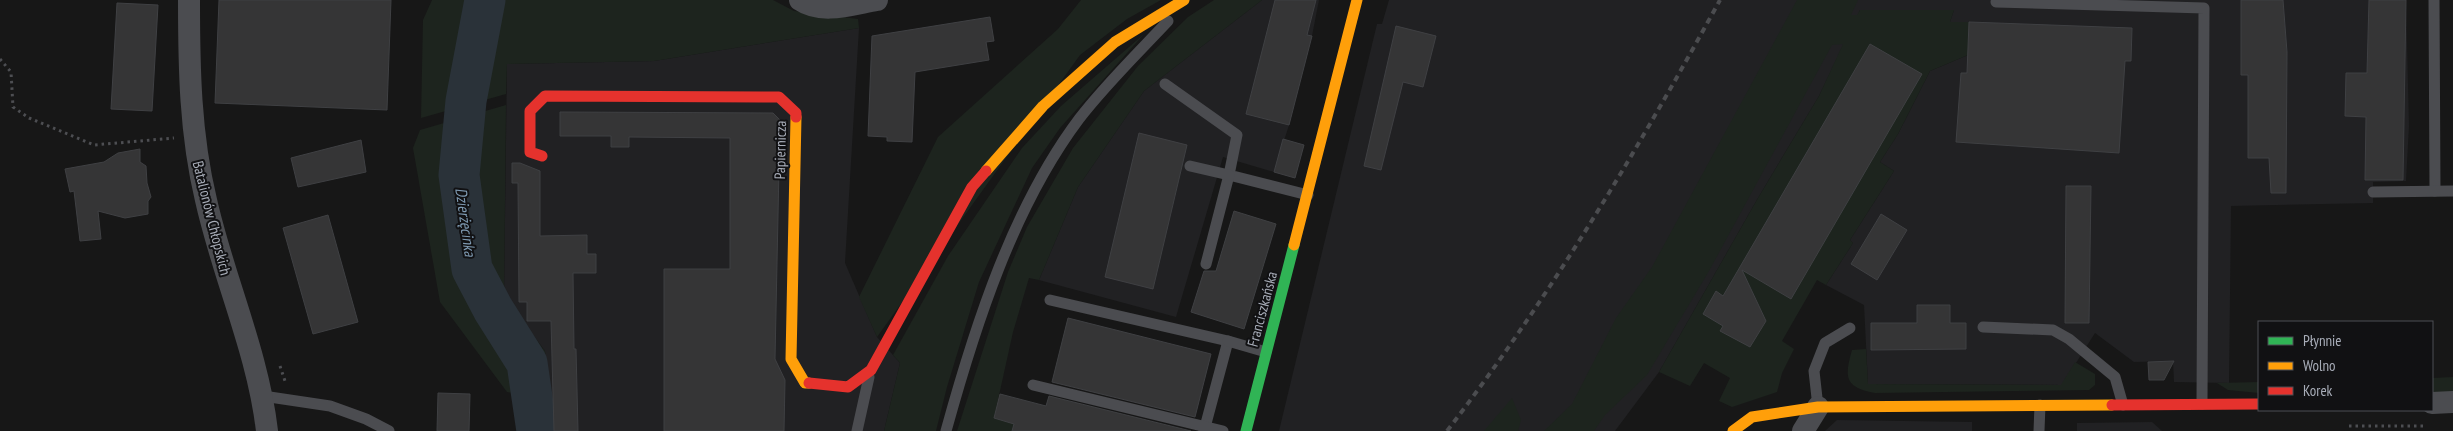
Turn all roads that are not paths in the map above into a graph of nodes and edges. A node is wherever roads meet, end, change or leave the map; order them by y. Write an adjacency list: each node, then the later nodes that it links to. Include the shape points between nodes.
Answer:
1 (189, 0): 25 (street, Batalionów Chłopskich, via 193,136 221,259)
2 (800, 0): 3 (street, via 807,5 832,8)
3 (877, 0)
4 (1184, 0): 23 (street, via 1115,42 1043,106 972,187)
5 (1190, 0): 37 (lane, via 1079,119 1033,192 1000,265)
6 (1357, 0): 16 (street, Franciszkańska)
7 (2434, 0): 13 (lane)
8 (1996, 2): 28 (lane, via 2204,8)
9 (1165, 84): 12 (lane, via 1237,135)
10 (542, 156): 23 (street, Papiernicza, via 530,152 530,111 545,96 779,97 796,113 791,358 805,382 848,387)
11 (1190, 166): 12 (lane)
12 (1229, 175): 16 (lane); 17 (lane)
13 (2435, 191): 14 (lane); 15 (lane)
14 (2453, 191)
15 (2373, 192)
16 (1308, 195): 22 (street, Franciszkańska)
17 (1206, 264)
18 (1050, 300): 21 (lane)
19 (1850, 328): 32 (lane, via 1825,343 1814,372)
20 (1983, 328): 31 (lane, via 2053,330 2115,377)
21 (1228, 341): 22 (lane); 33 (lane)
22 (1266, 352): 39 (street, Franciszkańska)
23 (871, 370): 36 (lane)
24 (1033, 385): 33 (lane)
25 (263, 396): 34 (street, Batalionów Chłopskich); 35 (lane, via 330,406)
26 (2453, 402): 27 (street)
27 (2433, 403)
28 (2202, 404): 29 (street); 31 (street)
29 (2258, 404)
30 (2040, 405): 31 (street); 32 (street); 42 (lane)
31 (2122, 405)
32 (1818, 407): 40 (street, via 1752,417); 41 (street)
33 (1204, 429): 38 (lane)
34 (267, 431)
35 (389, 431)
36 (857, 431)
37 (946, 431)
38 (1223, 431)
39 (1246, 431)
40 (1733, 431)
41 (1803, 431)
42 (2039, 431)

